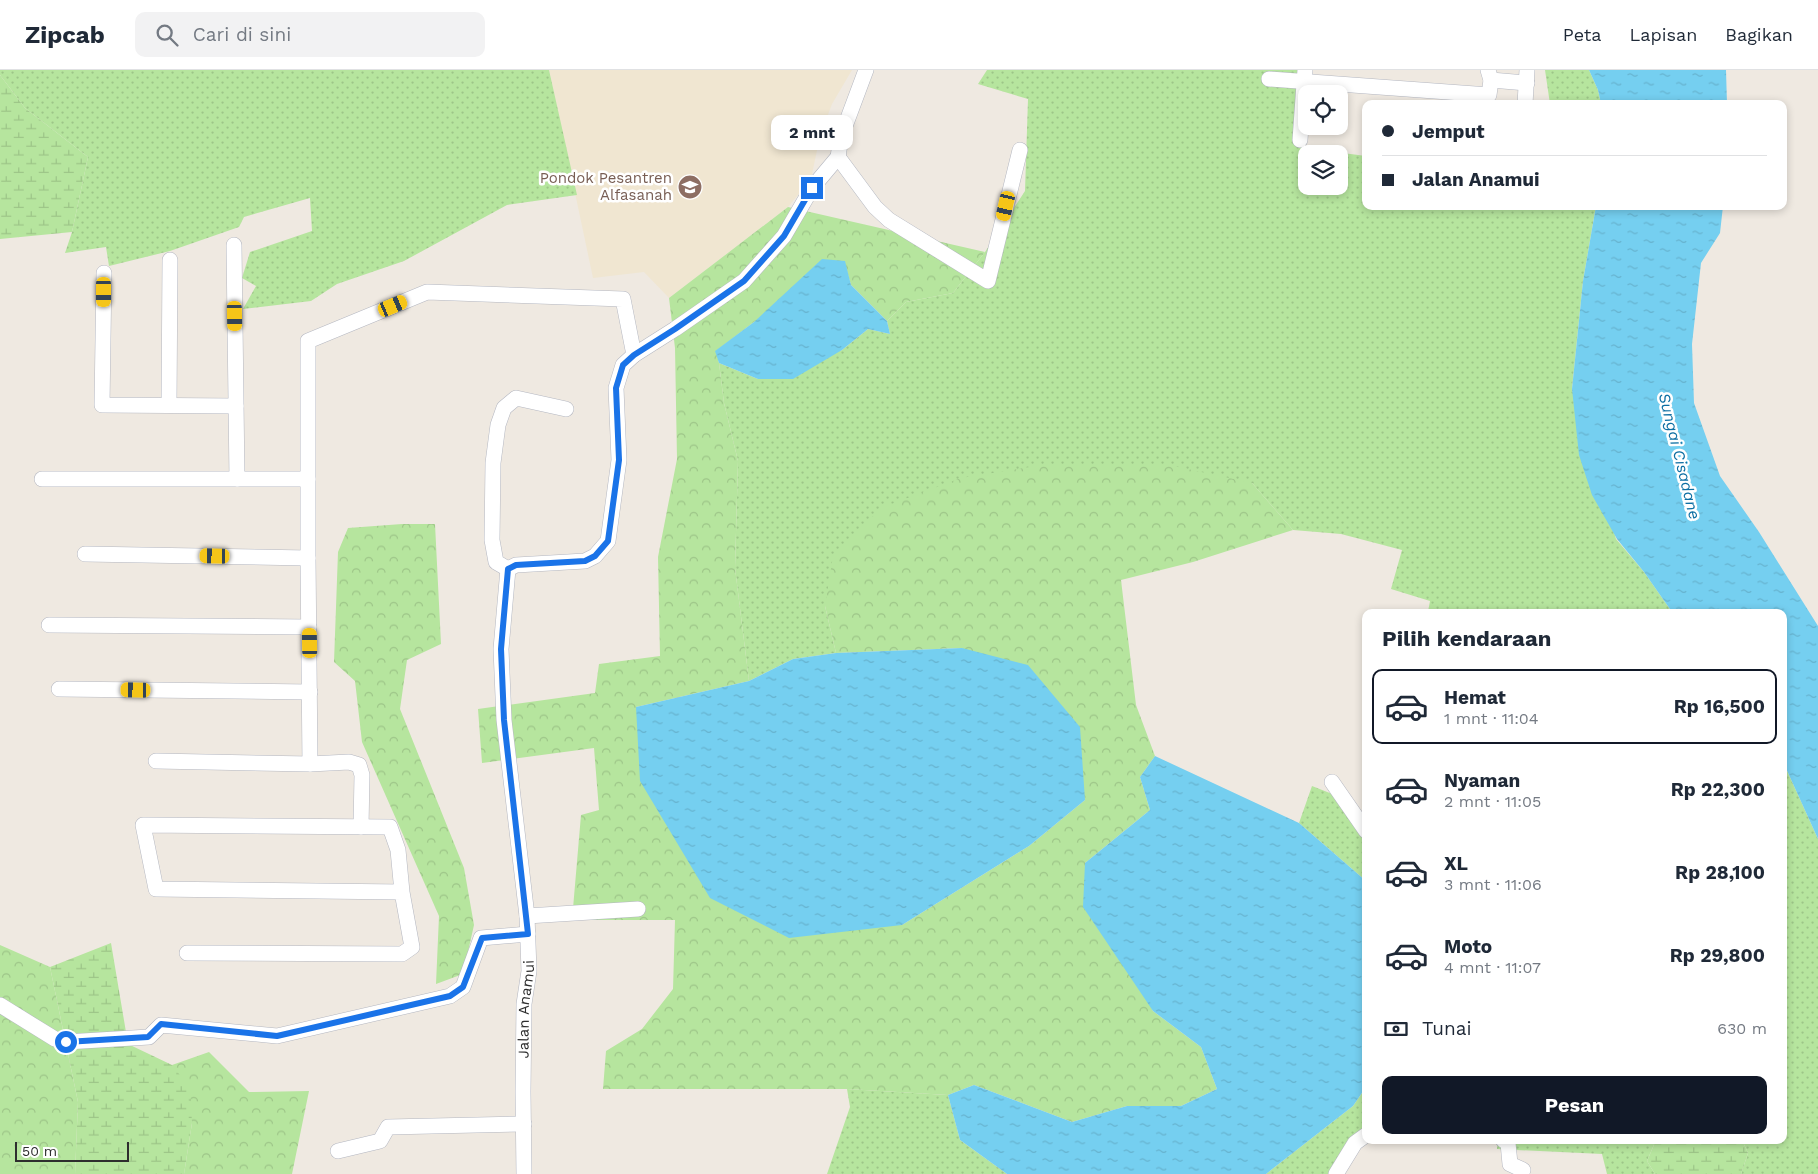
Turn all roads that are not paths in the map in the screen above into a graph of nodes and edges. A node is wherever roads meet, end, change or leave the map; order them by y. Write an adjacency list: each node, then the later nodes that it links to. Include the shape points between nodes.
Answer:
1 (866, 70): 9 (street, via 841,137)
2 (1490, 75): 3 (street, via 1489,95); 4 (street)
3 (1304, 76): 5 (street); 7 (street)
4 (1527, 76): 6 (street)
5 (1269, 79)
6 (1525, 100)
7 (1300, 140)
8 (1020, 150): 9 (street, via 988,282 889,220 875,207)
9 (838, 158): 13 (street, via 812,188 784,236 744,281)
10 (234, 245): 15 (street)
11 (170, 260): 14 (street)
12 (104, 273): 14 (street, via 102,404)
13 (634, 355): 19 (street, via 623,299 427,292 308,341); 22 (street, via 623,365 616,388 619,460 608,541 595,556 585,561 516,565)
14 (169, 405): 15 (street)
15 (236, 406): 18 (street)
16 (566, 408): 22 (street, via 516,398 504,408 498,425 493,463 492,540 496,562)
17 (42, 479): 18 (street)
18 (237, 479): 19 (street)
19 (308, 480): 21 (street)
20 (85, 554): 21 (street)
21 (308, 558): 24 (street)
22 (508, 569): 34 (street, Jalan Anamui, via 501,649 504,720)
23 (49, 625): 24 (street)
24 (309, 627): 26 (street)
25 (59, 690): 26 (street)
26 (310, 692): 28 (street)
27 (156, 761): 28 (street)
28 (310, 764): 31 (street, via 349,762 359,765 362,775)
29 (1332, 782): 30 (street)
30 (1362, 825)
31 (361, 827): 32 (street, via 390,827 398,850); 32 (street, via 143,825 156,889)
32 (402, 892): 36 (street, via 412,947 402,954)
33 (638, 909): 34 (street)
34 (527, 916): 35 (street, Jalan Anamui)
35 (528, 934): 37 (street, via 482,938 463,987 450,996 277,1036 161,1024 148,1037 66,1042 55,1039); 38 (street, Jalan Anamui, via 529,971 524,1004)
36 (187, 953)
37 (0, 1005)
38 (524, 1124): 41 (street, via 388,1127 380,1141); 43 (street, Jalan Anamui)
39 (1362, 1138): 44 (street, via 1355,1143)
40 (1508, 1144): 42 (street, via 1510,1164)
41 (338, 1151)
42 (1523, 1170)
43 (524, 1174)
44 (1336, 1174)

